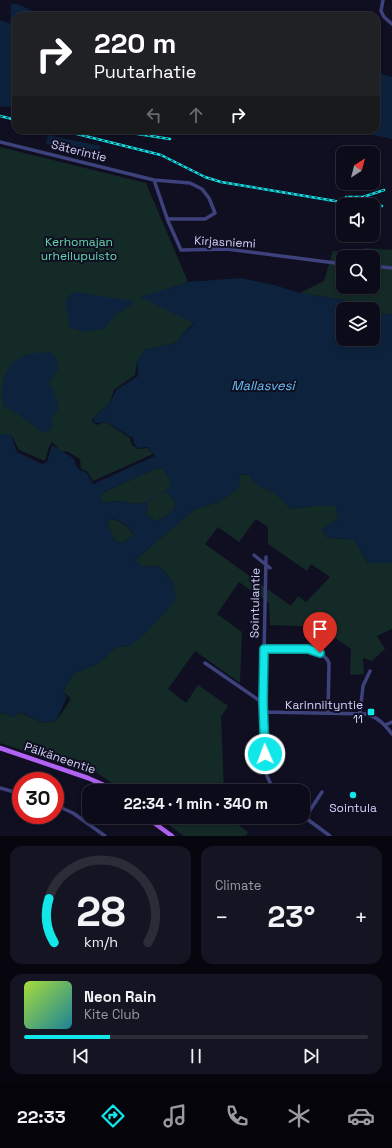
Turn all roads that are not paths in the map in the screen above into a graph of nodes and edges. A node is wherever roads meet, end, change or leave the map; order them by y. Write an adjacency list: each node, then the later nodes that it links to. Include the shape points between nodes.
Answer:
1 (383, 0): 2 (street, via 381,11)
2 (392, 24)
3 (0, 142): 4 (street, Säterintie)
4 (154, 180): 5 (street, Kirjasniemi); 5 (street, Säterintie, via 190,183 202,189 210,198 215,213 205,219)
5 (168, 219): 6 (street, Kirjasniemi, via 181,250 227,249)
6 (336, 263)
7 (380, 267): 8 (street)
8 (392, 268)
9 (254, 555): 11 (street)
10 (266, 557): 11 (street, Sointulantie)
11 (265, 565): 12 (street); 13 (street, Sointulantie)
12 (270, 568)
13 (264, 649): 16 (street, Sointulantie); 18 (street, via 308,649 326,658 329,663)
14 (205, 663): 16 (street)
15 (370, 671): 19 (street, via 363,686)
16 (263, 702): 17 (street, Sointulantie)
17 (264, 712): 18 (street); 25 (street, Sointulantie, via 267,776)
18 (328, 713): 19 (street)
19 (360, 713): 21 (street, via 374,716)
20 (392, 722): 21 (street)
21 (385, 725): 22 (street)
22 (392, 734)
23 (0, 748): 24 (main road, Pälkäneentie)
24 (100, 784)
25 (271, 784)
26 (0, 788): 27 (street)
27 (12, 791)
28 (322, 792): 30 (street)
29 (64, 809): 33 (street)
30 (310, 809)
31 (310, 821): 35 (street)
32 (156, 824): 34 (main road)
33 (104, 836)
34 (172, 836)
35 (330, 836)

